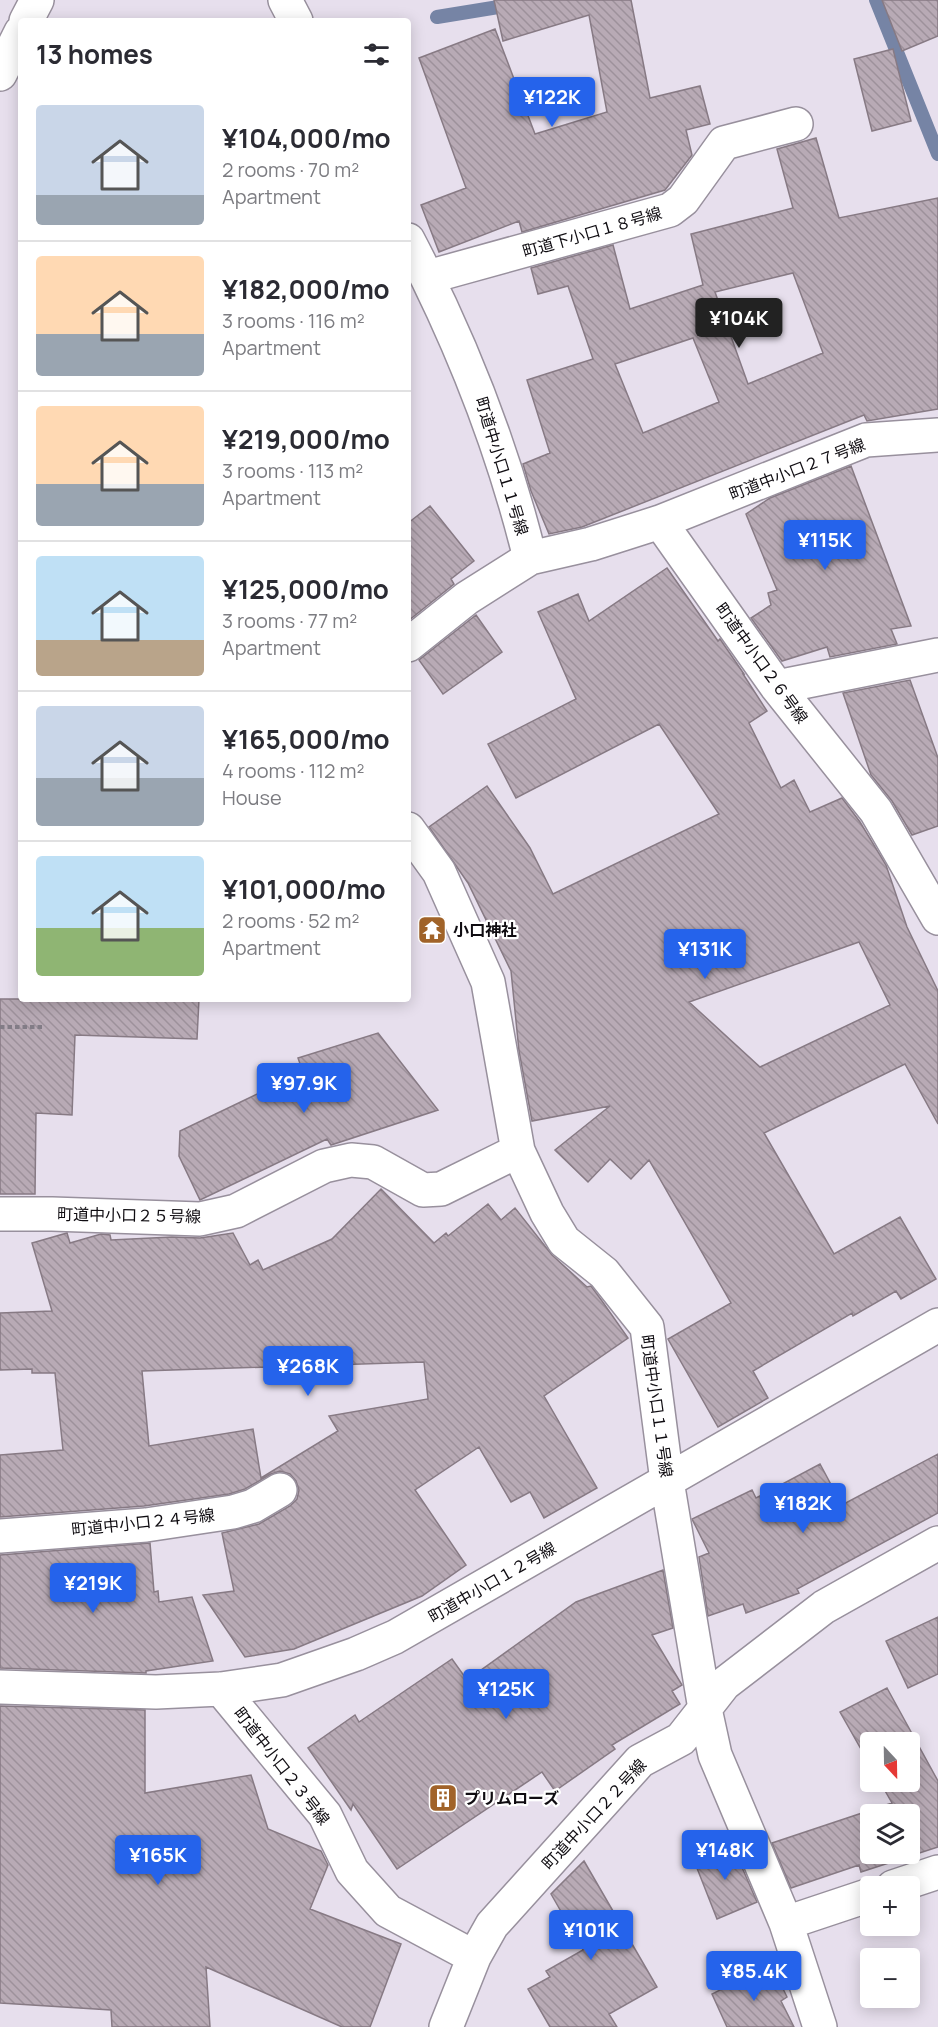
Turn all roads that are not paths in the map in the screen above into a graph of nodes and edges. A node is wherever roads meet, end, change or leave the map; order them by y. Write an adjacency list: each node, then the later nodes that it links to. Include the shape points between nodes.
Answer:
1 (285, 0): 2 (street)
2 (294, 18)
3 (18, 37): 4 (street)
4 (0, 74)
5 (796, 124): 7 (street, 町道下小口１８号線, via 724,143 683,200 670,210)
6 (411, 246): 7 (street, 町道中小口１１号線)
7 (428, 277): 10 (street, 町道中小口１１号線, via 490,422)
8 (938, 435): 9 (street, 町道中小口２７号線, via 866,440)
9 (660, 522): 10 (street); 13 (street, 町道中小口２６号線)
10 (530, 558): 11 (street, 町道中小口１１号線, via 467,598)
11 (411, 643)
12 (938, 655): 13 (street)
13 (777, 687): 15 (street, 町道中小口２６号線, via 876,811)
14 (411, 833): 16 (street, 町道中小口１１号線, via 439,872 488,982)
15 (938, 918)
16 (518, 1151): 17 (street, 町道中小口２５号線, via 441,1189 423,1190 373,1162 351,1160 324,1166 236,1211 200,1219); 19 (street, 町道中小口１１号線, via 564,1241 604,1273 647,1327)
17 (0, 1214)
18 (938, 1325): 19 (street, 町道中小口１２号線)
19 (667, 1481): 24 (street, 町道中小口１２号線, via 395,1637 282,1680); 25 (street, 町道中小口１１号線)
20 (280, 1490): 21 (street, 町道中小口２４号線, via 253,1506 233,1512 146,1525)
21 (0, 1536)
22 (938, 1543): 25 (street, 町道中小口２２号線, via 824,1607 724,1684)
23 (0, 1687): 24 (street, 町道中小口１２号線, via 156,1692)
24 (221, 1689): 30 (street, 町道中小口２３号線, via 325,1815 352,1871 388,1911)
25 (705, 1709): 29 (street, 町道中小口１１号線, via 715,1755); 30 (street, 町道中小口２２号線, via 681,1739 640,1761 492,1925)
26 (938, 1872): 27 (street)
27 (920, 1878)
28 (860, 1898): 29 (street)
29 (786, 1923): 32 (street, 町道中小口１１号線)
30 (474, 1957): 31 (street, 町道中小口２２号線)
31 (446, 2027)
32 (820, 2027)

